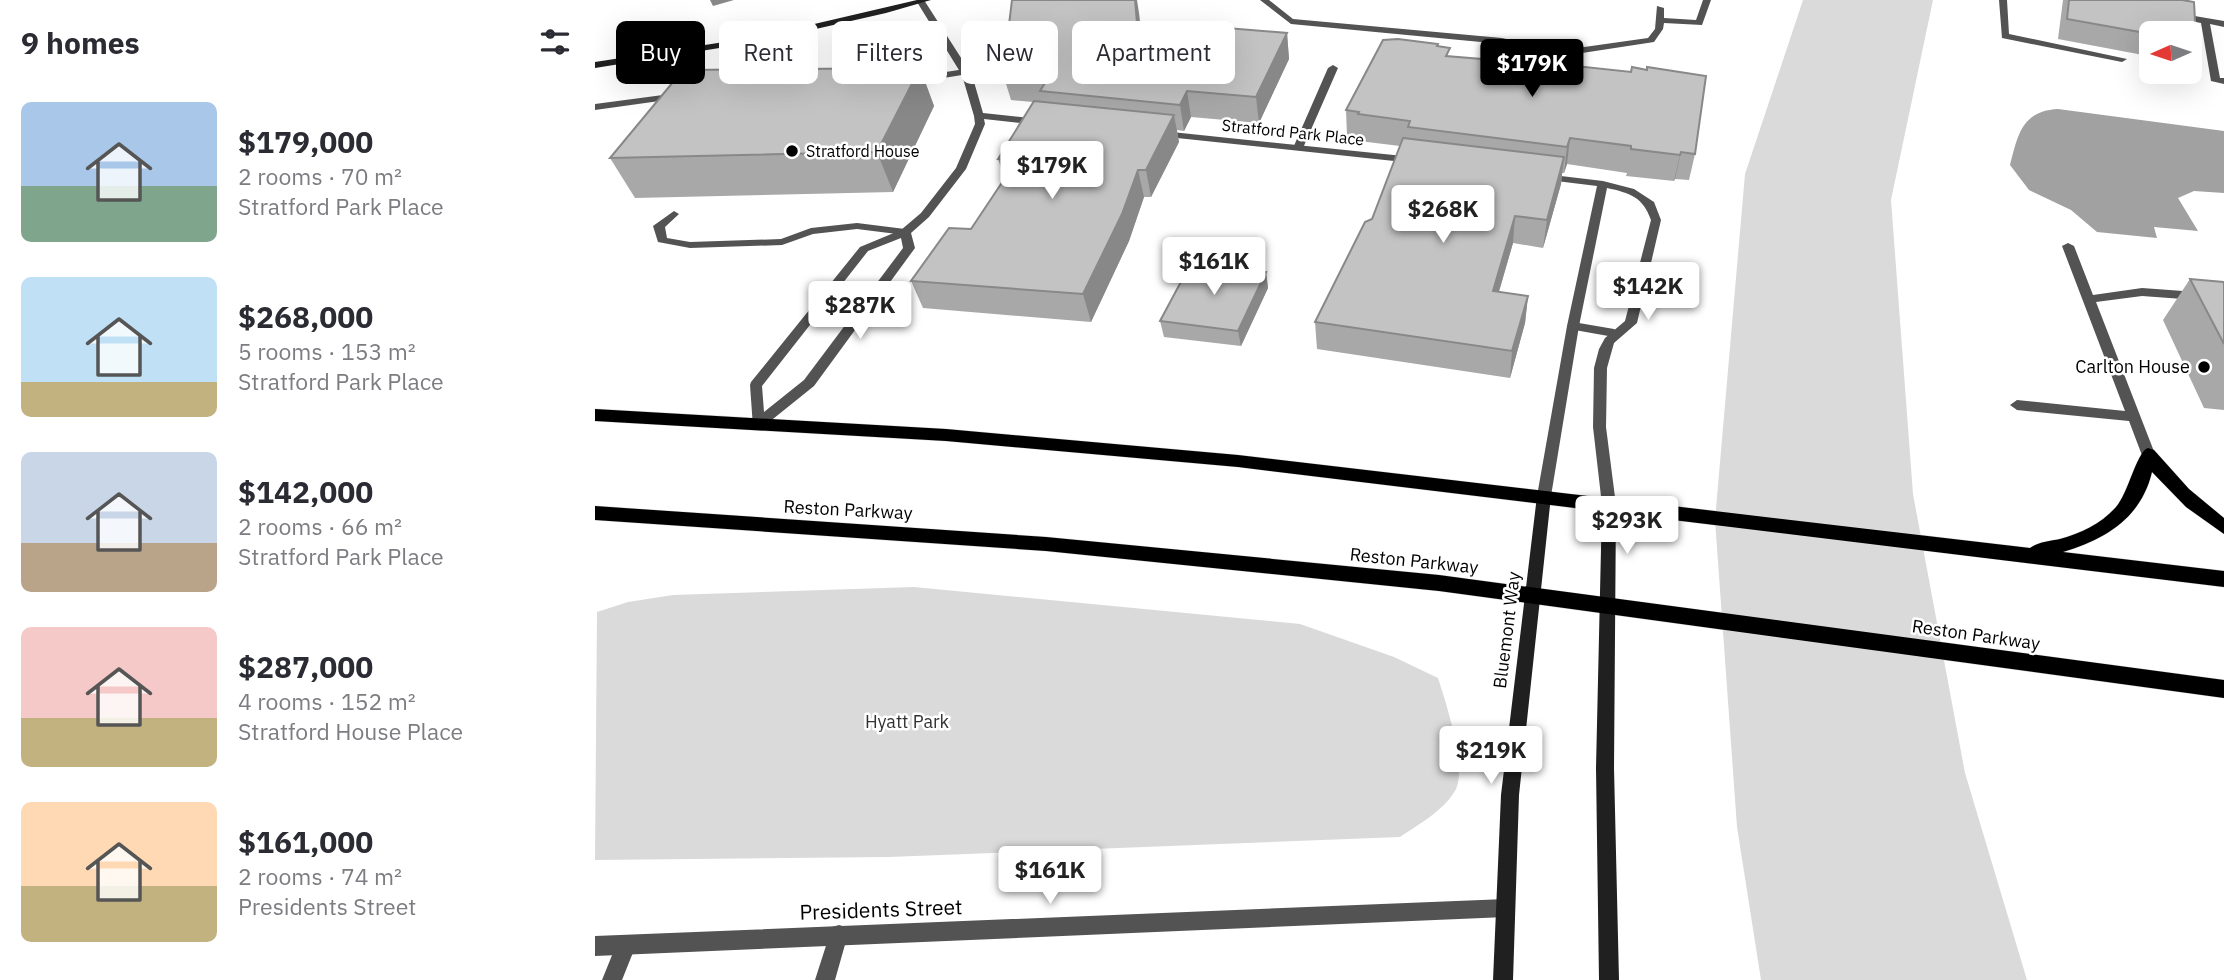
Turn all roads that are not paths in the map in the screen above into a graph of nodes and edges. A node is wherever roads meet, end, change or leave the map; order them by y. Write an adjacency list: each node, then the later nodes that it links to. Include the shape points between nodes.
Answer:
1 (1264, 0): 7 (street, via 1291,21 1503,41 1556,54 1651,40)
2 (1707, 0): 7 (street, via 1699,23)
3 (2003, 0): 10 (street, via 2004,36)
4 (924, 1): 11 (street, via 725,47); 12 (street)
5 (1660, 8): 7 (street)
6 (2165, 14): 8 (street)
7 (1660, 20)
8 (2205, 20): 9 (street); 14 (street, via 2216,81)
9 (2224, 24)
10 (2122, 59)
11 (595, 65)
12 (961, 65)
13 (1333, 68): 21 (street)
14 (2224, 81)
15 (969, 84): 18 (street)
16 (695, 94): 17 (street)
17 (595, 107)
18 (979, 116): 19 (street); 26 (street, via 980,124 961,169 925,215)
19 (1048, 123)
20 (1157, 134): 21 (street, Stratford Park Place)
21 (1298, 148): 22 (street, Stratford Park Place)
22 (1430, 162)
23 (1537, 176): 24 (street)
24 (1603, 184): 30 (street); 31 (street, via 1650,204 1656,220 1631,323)
25 (674, 215): 26 (street, via 659,226 661,240 690,245 782,242 811,230 857,226)
26 (905, 232): 35 (street, via 909,248 809,383); 35 (street, via 864,249 756,385)
27 (2068, 246): 29 (street)
28 (2224, 298): 29 (street, via 2142,292)
29 (2089, 299): 34 (street)
30 (1573, 326): 31 (street); 37 (street)
31 (1614, 334): 38 (street, via 1605,348 1599,398)
32 (2017, 405): 34 (street)
33 (595, 415): 35 (main road)
34 (2134, 417): 36 (street)
35 (758, 425): 37 (main road, via 946,435 1238,461)
36 (2148, 453): 40 (main road, via 2171,483); 41 (main road, via 2134,498 2110,526 2077,543)
37 (1544, 496): 38 (main road); 43 (street, Bluemont Way)
38 (1609, 505): 41 (main road); 44 (street)
39 (595, 513): 43 (main road, Reston Parkway, via 1046,544)
40 (2224, 527)
41 (2020, 555): 42 (main road)
42 (2224, 579)
43 (1532, 596): 44 (main road, Reston Parkway); 46 (street, Bluemont Way, via 1510,795)
44 (1609, 606): 45 (main road, Reston Parkway); 53 (street, via 1605,768)
45 (2224, 690)
46 (1506, 908): 47 (street, Presidents Street); 52 (street, Bluemont Way)
47 (839, 934): 48 (street, Presidents Street); 51 (street)
48 (626, 945): 49 (street, Presidents Street); 50 (street)
49 (595, 946)
50 (612, 980)
51 (825, 980)
52 (1503, 980)
53 (1609, 980)

